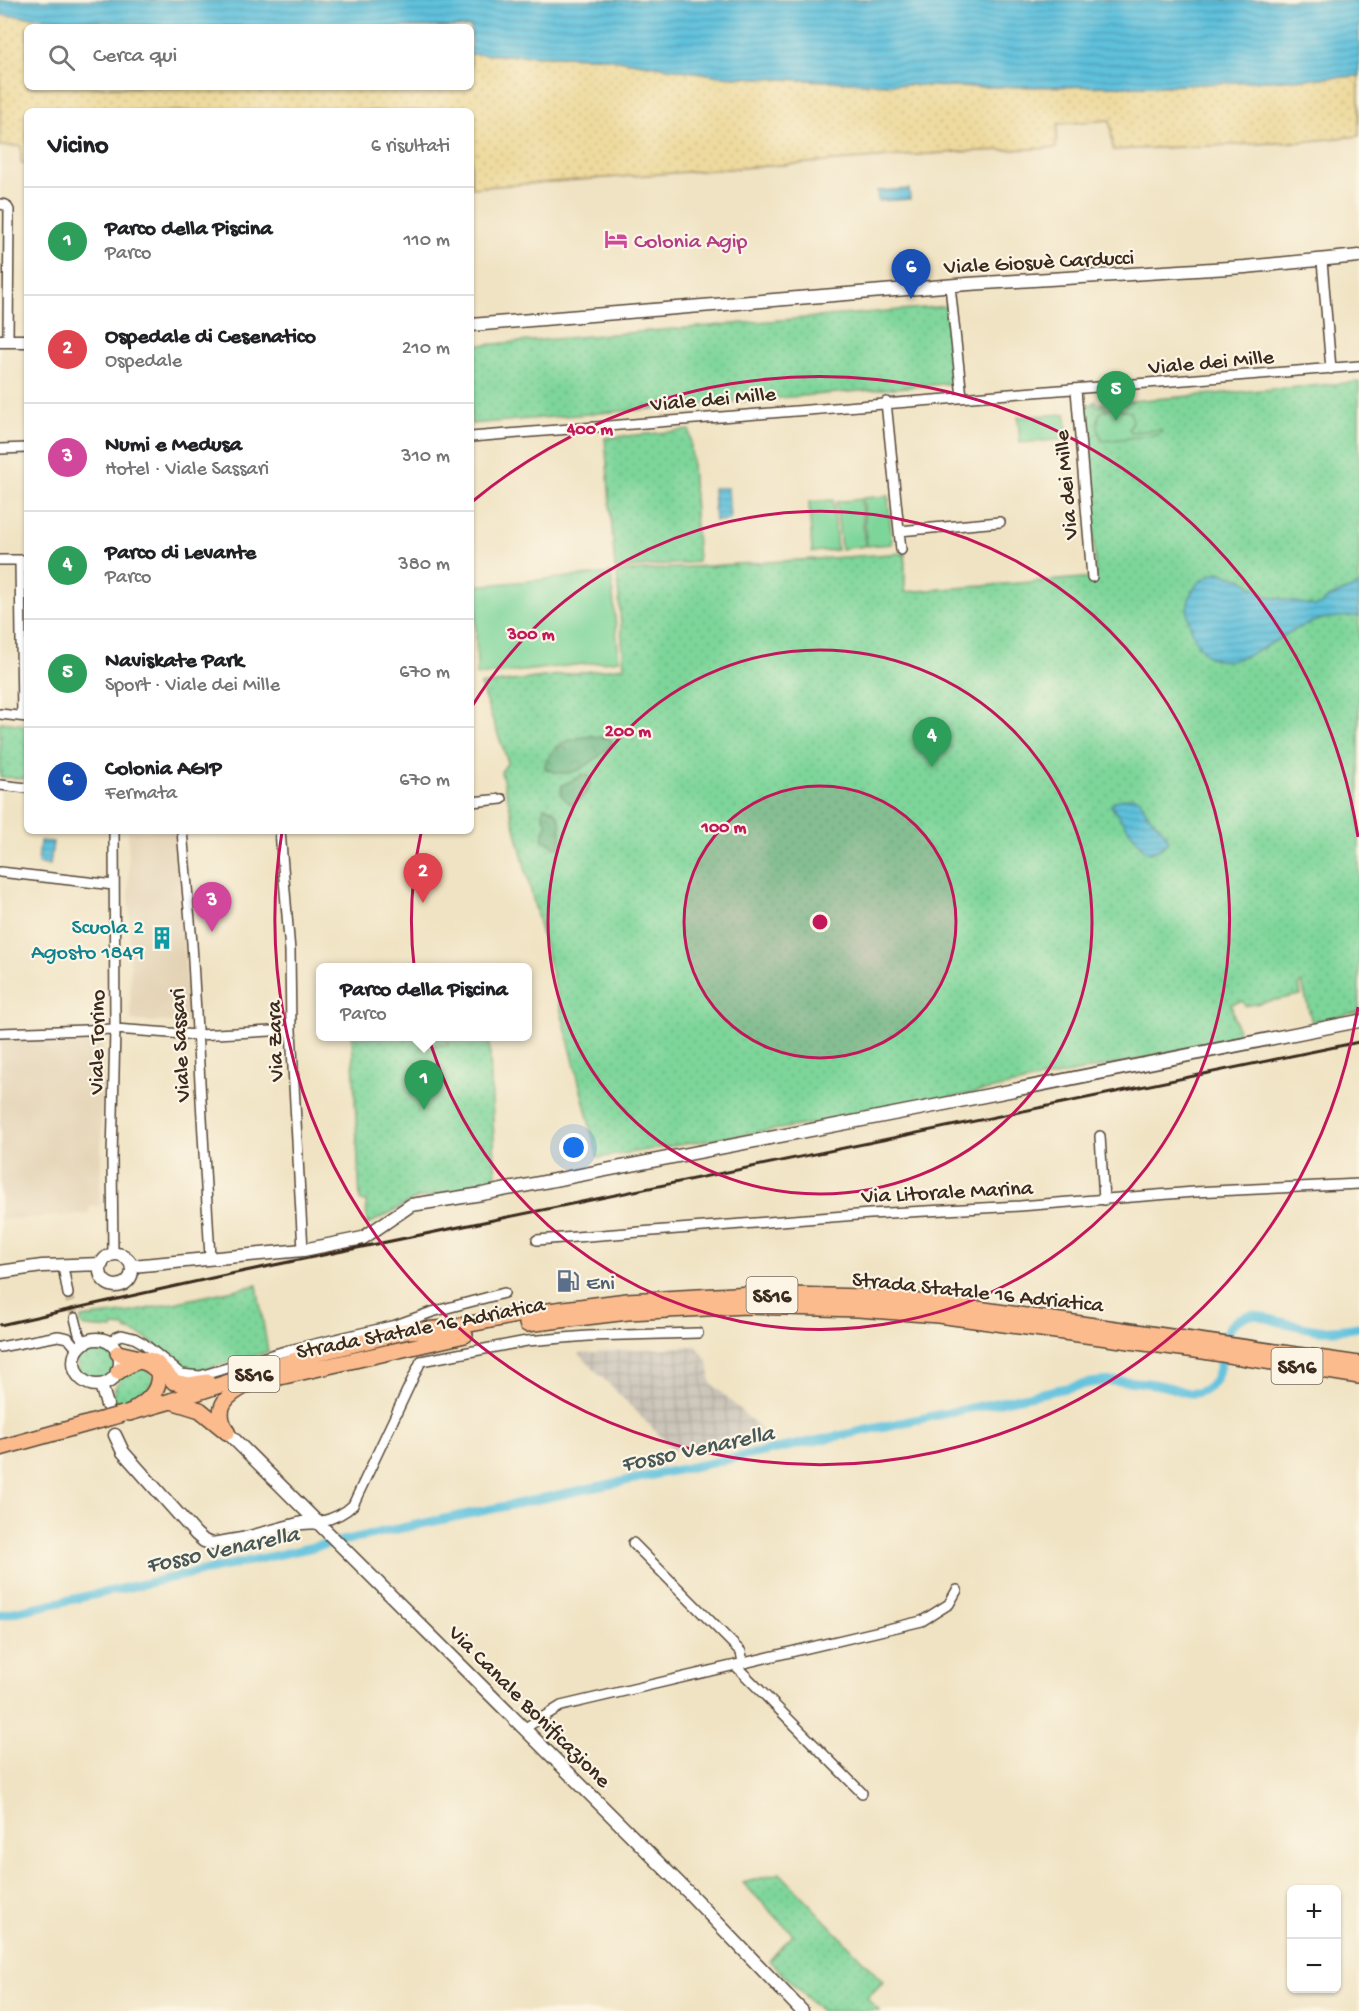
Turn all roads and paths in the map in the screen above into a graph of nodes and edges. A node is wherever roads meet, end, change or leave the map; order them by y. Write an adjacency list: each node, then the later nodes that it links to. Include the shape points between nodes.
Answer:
1 (0, 204): 6 (street, via 9,210)
2 (1359, 256): 3 (street, Viale Giosuè Carducci)
3 (1322, 261): 4 (street, Viale Giosuè Carducci); 9 (street)
4 (950, 286): 5 (street, Viale Giosuè Carducci); 11 (street)
5 (474, 325)
6 (4, 341): 7 (street)
7 (24, 341)
8 (1359, 366): 9 (street, Viale dei Mille)
9 (1331, 369): 10 (street, Viale dei Mille)
10 (1076, 390): 11 (street, Viale dei Mille); 21 (street, Via dei Mille)
11 (962, 397): 12 (street, Viale dei Mille)
12 (886, 402): 13 (street, Viale dei Mille); 17 (street)
13 (474, 437)
14 (24, 448): 15 (street)
15 (0, 449)
16 (1000, 522): 17 (street)
17 (899, 531): 18 (street)
18 (901, 550)
19 (0, 560): 20 (street)
20 (23, 560): 23 (street)
21 (1092, 577)
22 (0, 714): 23 (street)
23 (24, 716)
24 (0, 785): 25 (street)
25 (24, 788)
26 (502, 799): 27 (street)
27 (474, 802)
28 (114, 834): 32 (street, Viale Torino)
29 (182, 834): 37 (street, Viale Sassari)
30 (280, 834): 35 (street, Via Zara, via 290,951)
31 (0, 872): 32 (street)
32 (114, 885): 34 (street, Viale Torino)
33 (1359, 1021): 42 (street, via 411,1205 363,1238)
34 (116, 1029): 36 (street); 37 (street); 43 (street, Viale Torino)
35 (291, 1030): 37 (street); 42 (street, Via Zara)
36 (0, 1033)
37 (197, 1035): 44 (street, Viale Sassari)
38 (1100, 1136): 40 (street)
39 (1359, 1184): 40 (street, Via Litorale Marina)
40 (1104, 1200): 41 (street, Via Litorale Marina)
41 (537, 1240)
42 (303, 1250): 44 (street)
43 (113, 1254): 45 (street, via 123,1255); 46 (street)
44 (210, 1257): 45 (street)
45 (132, 1266): 46 (street, via 132,1275 122,1285 108,1284)
46 (101, 1268): 47 (street, via 42,1266); 49 (street)
47 (15, 1270): 48 (street); 49 (street)
48 (0, 1272)
49 (64, 1272): 51 (street)
50 (504, 1293): 56 (street, via 200,1376 176,1371 134,1338 122,1335)
51 (68, 1294)
52 (75, 1318): 54 (street)
53 (698, 1333): 69 (street, via 527,1341 421,1360 353,1505 347,1512)
54 (80, 1346): 55 (street, via 58,1336); 56 (street, via 97,1338); 62 (street, via 73,1362 77,1375 87,1384)
55 (0, 1347)
56 (114, 1348): 59 (street, via 120,1359); 61 (main road, via 150,1360 174,1382 182,1384)
57 (1237, 1352): 58 (main road, Strada Statale 16 Adriatica / SS16); 60 (main road, Strada Statale 16 Adriatica / SS16); 61 (main road, Strada Statale 16 Adriatica / SS16, via 938,1315 746,1306 628,1312 521,1325)
58 (1359, 1364)
59 (118, 1372): 62 (street); 65 (main road, via 136,1361 145,1362 158,1372 154,1393)
60 (1359, 1376)
61 (254, 1378): 63 (main road, Strada Statale 16 Adriatica / SS16); 66 (main road, via 235,1391 221,1409 220,1420)
62 (101, 1385): 64 (street)
63 (171, 1401): 65 (main road, Strada Statale 16 Adriatica / SS16); 66 (main road, via 200,1410)
64 (107, 1406)
65 (126, 1413): 68 (main road, Strada Statale 16 Adriatica / SS16, bridge)
66 (227, 1432): 69 (street, Via Canale Bonificazione)
67 (115, 1435): 69 (street, via 123,1452 204,1541 212,1544 302,1523)
68 (0, 1448)
69 (320, 1523): 73 (street, Via Canale Bonificazione)
70 (633, 1543): 72 (street, via 741,1652)
71 (957, 1590): 72 (street, via 949,1604 922,1621)
72 (739, 1664): 73 (street, via 561,1706); 74 (street)
73 (525, 1728): 75 (street, Via Canale Bonificazione)
74 (862, 1793)
75 (802, 2011)

